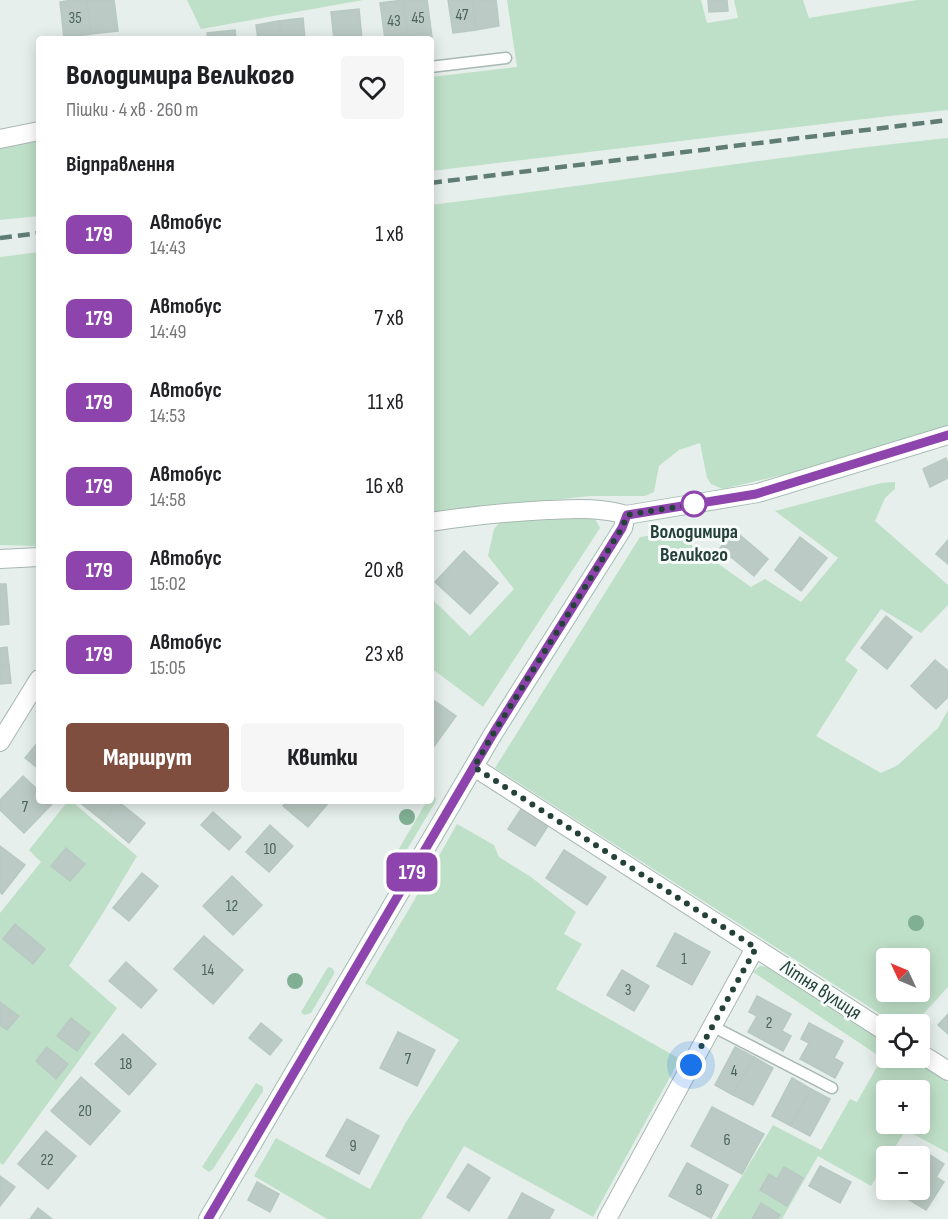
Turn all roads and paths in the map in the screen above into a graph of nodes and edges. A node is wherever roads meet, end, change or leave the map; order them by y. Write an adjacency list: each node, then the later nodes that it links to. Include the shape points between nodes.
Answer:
1 (506, 58): 2 (lane)
2 (434, 67)
3 (36, 132): 4 (street)
4 (0, 139)
5 (948, 435): 6 (street, via 743,497)
6 (627, 515): 7 (street, via 592,508 503,512); 12 (street)
7 (434, 521)
8 (36, 558): 9 (street)
9 (0, 559)
10 (36, 684): 11 (street)
11 (0, 742)
12 (474, 767): 13 (street, Літня вулиця); 19 (street)
13 (756, 948): 14 (street); 15 (street, Літня вулиця)
14 (712, 1026): 18 (lane); 20 (street)
15 (876, 1026)
16 (930, 1059): 17 (street)
17 (948, 1071)
18 (832, 1088)
19 (208, 1219)
20 (607, 1219)

